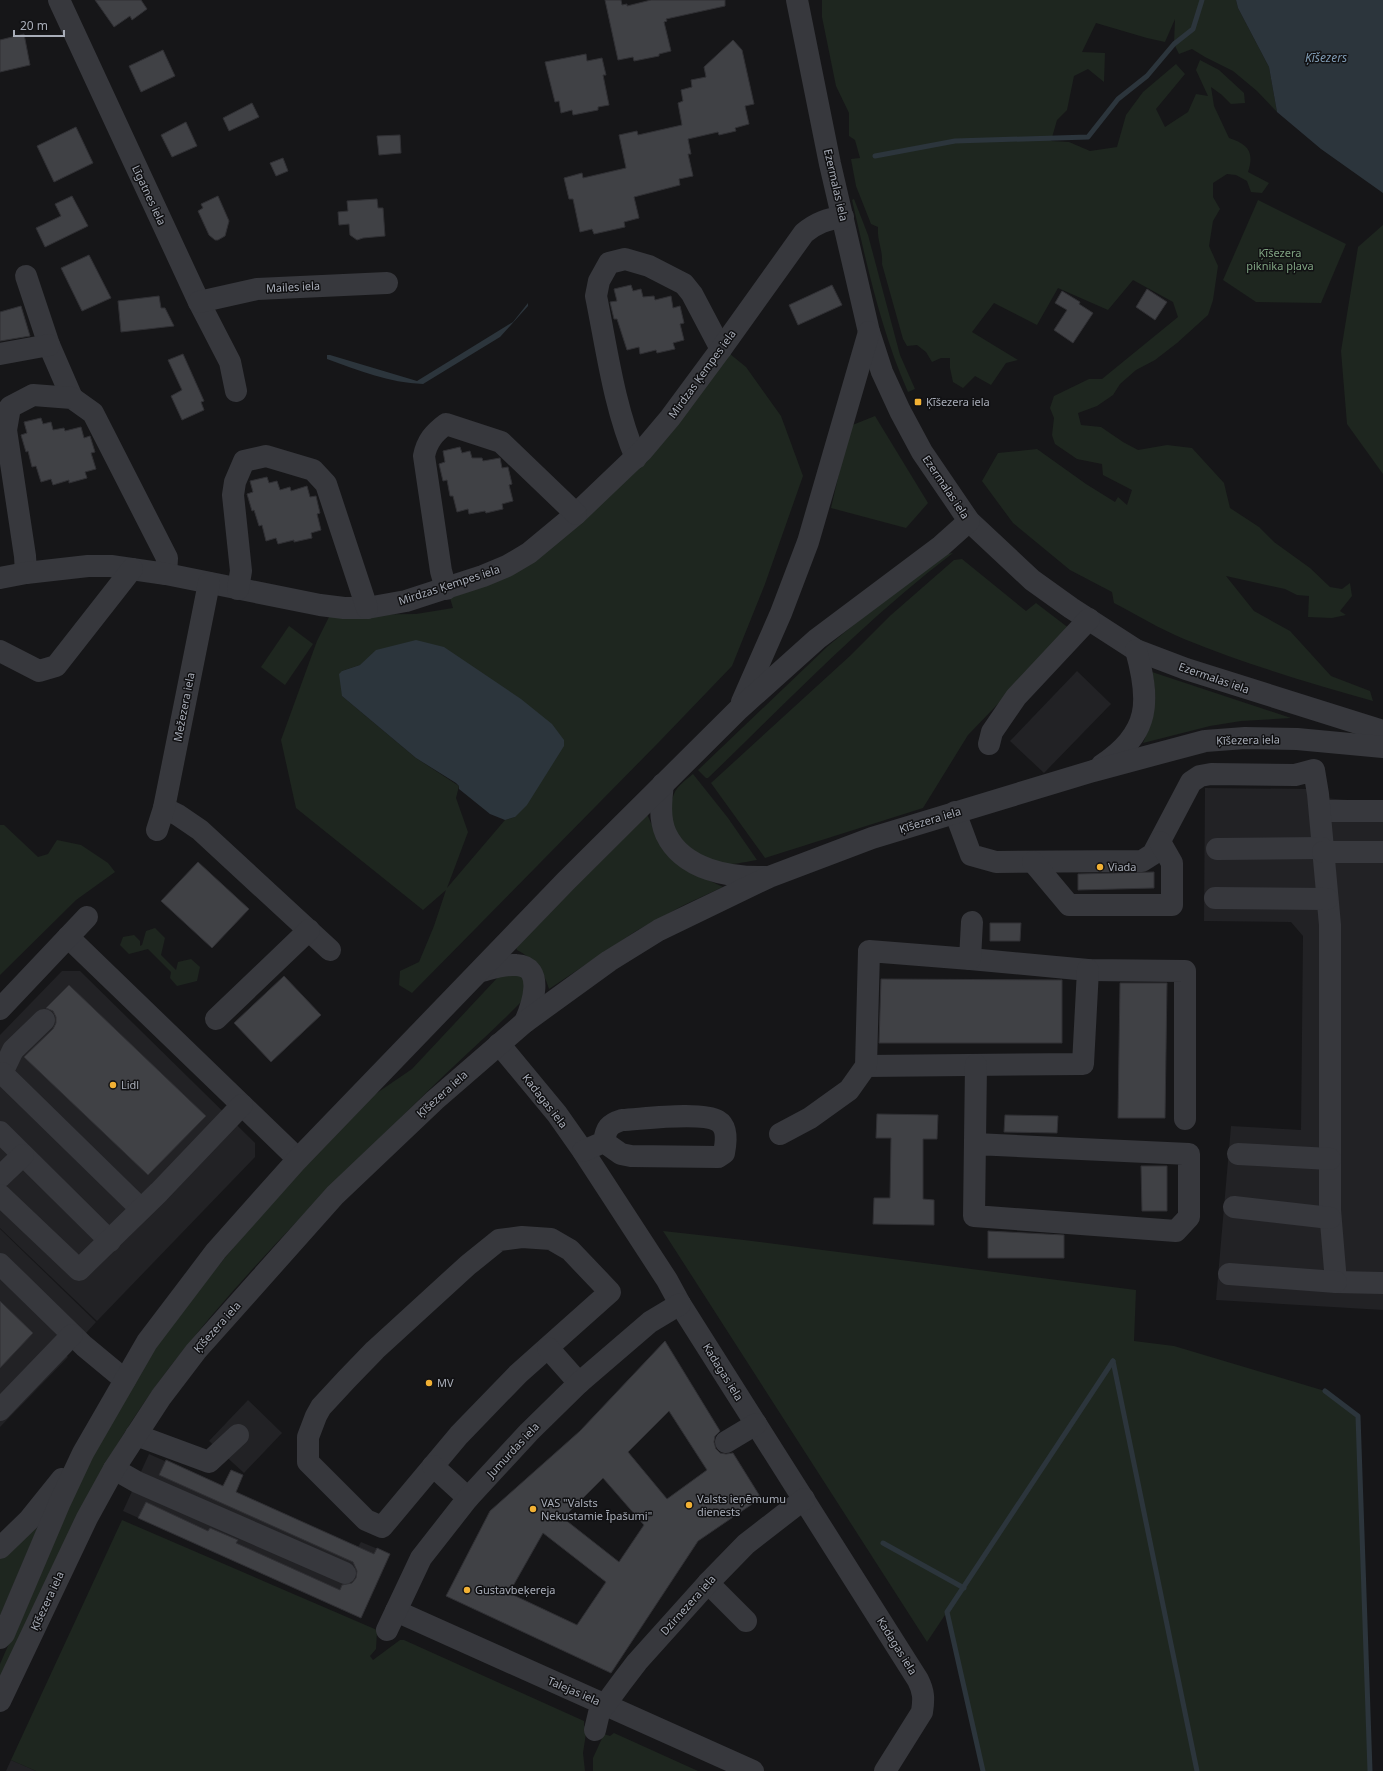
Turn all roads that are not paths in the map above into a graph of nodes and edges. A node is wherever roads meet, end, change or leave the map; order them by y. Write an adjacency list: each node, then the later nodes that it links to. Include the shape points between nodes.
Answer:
1 (59, 0): 6 (street, Līgatnes iela)
2 (797, 0): 3 (street, Ezermalas iela)
3 (843, 217): 7 (street, Ezermalas iela); 9 (street, Mirdzas Ķempes iela, via 827,219 813,225 804,233)
4 (26, 276): 8 (street)
5 (387, 283): 6 (street, Mailes iela, via 257,289)
6 (199, 302): 11 (street, Līgatnes iela, via 230,362)
7 (869, 332): 15 (street, Ezermalas iela, via 882,372 904,418 922,452); 27 (street, via 808,542 781,613)
8 (49, 344): 10 (street); 12 (street)
9 (721, 349): 13 (street, Mirdzas Ķempes iela, via 670,418); 13 (street, via 692,294 684,284 649,266 625,259 609,263 599,281 596,296 621,414)
10 (0, 354)
11 (236, 391)
12 (72, 398): 17 (street, via 33,395 10,407 6,430); 18 (street, via 93,413 167,558)
13 (636, 458): 14 (street, Mirdzas Ķempes iela)
14 (576, 514): 22 (street, Mirdzas Ķempes iela, via 523,557 484,576); 22 (street, via 501,442 446,424 435,432 426,444 424,456 441,571)
15 (969, 521): 24 (street, Ezermalas iela, via 1032,580); 27 (street, via 941,546 817,639)
16 (132, 569): 17 (street, Mirdzas Ķempes iela, via 88,566); 18 (street, Mirdzas Ķempes iela); 26 (street, via 56,666 38,671)
17 (26, 573): 19 (street, Mirdzas Ķempes iela)
18 (166, 574): 20 (street, Mirdzas Ķempes iela)
19 (0, 578)
20 (209, 583): 21 (street, Mirdzas Ķempes iela); 33 (street, Mežezera iela)
21 (238, 588): 23 (street, Mirdzas Ķempes iela, via 320,605); 23 (street, via 241,571 233,502 235,482 244,461 266,456 313,470 326,484)
22 (446, 588): 23 (street, Mirdzas Ķempes iela, via 406,601)
23 (367, 608)
24 (1089, 619): 25 (street, Ezermalas iela); 29 (street, via 1016,697 992,732)
25 (1136, 650): 28 (street, Ezermalas iela, via 1193,671); 31 (street, Ķīšezera iela, via 1143,675 1145,703 1141,722 1117,756)
26 (0, 651)
27 (739, 709): 32 (street)
28 (1383, 731)
29 (989, 744)
30 (1383, 747): 31 (street, Ķīšezera iela, via 1297,739 1245,738 1205,741)
31 (1093, 771): 36 (street, Ķīšezera iela)
32 (663, 784): 43 (street, Ķīšezera iela, via 661,804 666,833 676,848 691,861 715,872 742,878); 52 (street)
33 (164, 808): 37 (street, Mežezera iela); 48 (street, via 200,830)
34 (1320, 811): 35 (street); 38 (street, via 1314,770 1295,776 1200,776 1191,782); 40 (street)
35 (1383, 811)
36 (955, 812): 42 (street, via 971,855 996,862); 43 (street, Ķīšezera iela, via 872,838)
37 (157, 830)
38 (1160, 842): 42 (street, via 1153,854 1142,862); 42 (street, via 1172,863 1172,905 1068,905)
39 (1217, 849): 40 (street)
40 (1323, 850): 41 (street); 45 (street)
41 (1383, 852)
42 (1033, 862)
43 (769, 877): 57 (street, Ķīšezera iela, via 660,930 609,961)
44 (1215, 898): 45 (street)
45 (1327, 899): 72 (street, via 1330,925)
46 (87, 917): 49 (street)
47 (972, 922): 51 (street)
48 (309, 930): 50 (street); 55 (street)
49 (68, 936): 54 (street); 62 (street)
50 (330, 950)
51 (970, 959): 53 (street); 60 (street, via 869,951)
52 (482, 970): 57 (street, Ķīšezera iela, via 506,965 527,968 533,977 535,987 532,1005); 71 (street)
53 (1088, 970): 59 (street, via 1083,1064); 63 (street, via 1185,970)
54 (0, 1008)
55 (216, 1019)
56 (44, 1020): 61 (street, via 13,1050)
57 (525, 1022): 58 (street, Ķīšezera iela)
58 (499, 1044): 68 (street, Kadagas iela, via 557,1114); 90 (street, Ķīšezera iela, via 434,1100 335,1195 196,1351)
59 (976, 1065): 60 (street); 67 (street)
60 (866, 1066): 65 (street, via 849,1090 810,1118)
61 (1, 1074): 76 (street)
62 (242, 1105): 71 (street); 76 (street)
63 (1185, 1119)
64 (0, 1132): 70 (street)
65 (780, 1134)
66 (604, 1142): 66 (street, via 621,1154 631,1156 718,1158 724,1153 726,1143 724,1130 719,1122 705,1116 622,1120 612,1123 606,1132); 68 (street)
67 (975, 1144): 67 (street, via 974,1216 1176,1230 1189,1217 1189,1154)
68 (583, 1151): 83 (street, Kadagas iela)
69 (1238, 1154): 72 (street)
70 (23, 1155): 73 (street); 78 (street)
71 (298, 1159): 86 (street, via 216,1251 147,1342)
72 (1330, 1159): 77 (street)
73 (0, 1177)
74 (0, 1195): 78 (street, via 79,1270)
75 (1234, 1208): 77 (street)
76 (141, 1209): 78 (street)
77 (1330, 1218): 81 (street)
78 (110, 1241)
79 (0, 1264): 84 (street)
80 (1229, 1274): 81 (street)
81 (1336, 1282): 82 (street)
82 (1383, 1283)
83 (680, 1304): 87 (street, Jumurdas iela, via 650,1322); 89 (street, Kadagas iela)
84 (72, 1335): 86 (street); 88 (street)
85 (548, 1348): 87 (street); 94 (street, via 518,1374); 94 (street, via 610,1292 570,1250 550,1239 522,1237 499,1240 436,1293 350,1375 321,1407 308,1437 308,1462 366,1520 382,1527)
86 (125, 1380): 93 (street)
87 (579, 1383): 96 (street, Jumurdas iela)
88 (0, 1410)
89 (756, 1424): 92 (street); 97 (street, Kadagas iela)
90 (136, 1435): 91 (street, via 209,1462); 95 (street, Ķīšezera iela)
91 (238, 1435)
92 (726, 1442)
93 (83, 1453): 98 (street, via 29,1520); 103 (street, via 4,1634)
94 (433, 1466): 96 (street)
95 (114, 1469): 99 (street, via 132,1480); 104 (street, Ķīšezera iela, via 87,1518)
96 (468, 1498): 101 (street, Jumurdas iela, via 421,1558)
97 (804, 1499): 100 (street, Dzirnezera iela, via 746,1544); 108 (street, Kadagas iela, via 923,1691 922,1712)
98 (0, 1548)
99 (345, 1573)
100 (708, 1583): 102 (street); 105 (street, Dzirnezera iela, via 637,1662)
101 (391, 1620): 105 (street, Talejas iela)
102 (746, 1621)
103 (0, 1638)
104 (0, 1701)
105 (605, 1704): 106 (street, Dzirnezera iela, via 599,1714); 107 (street, Talejas iela)
106 (595, 1730)
107 (752, 1771)
108 (885, 1771)

